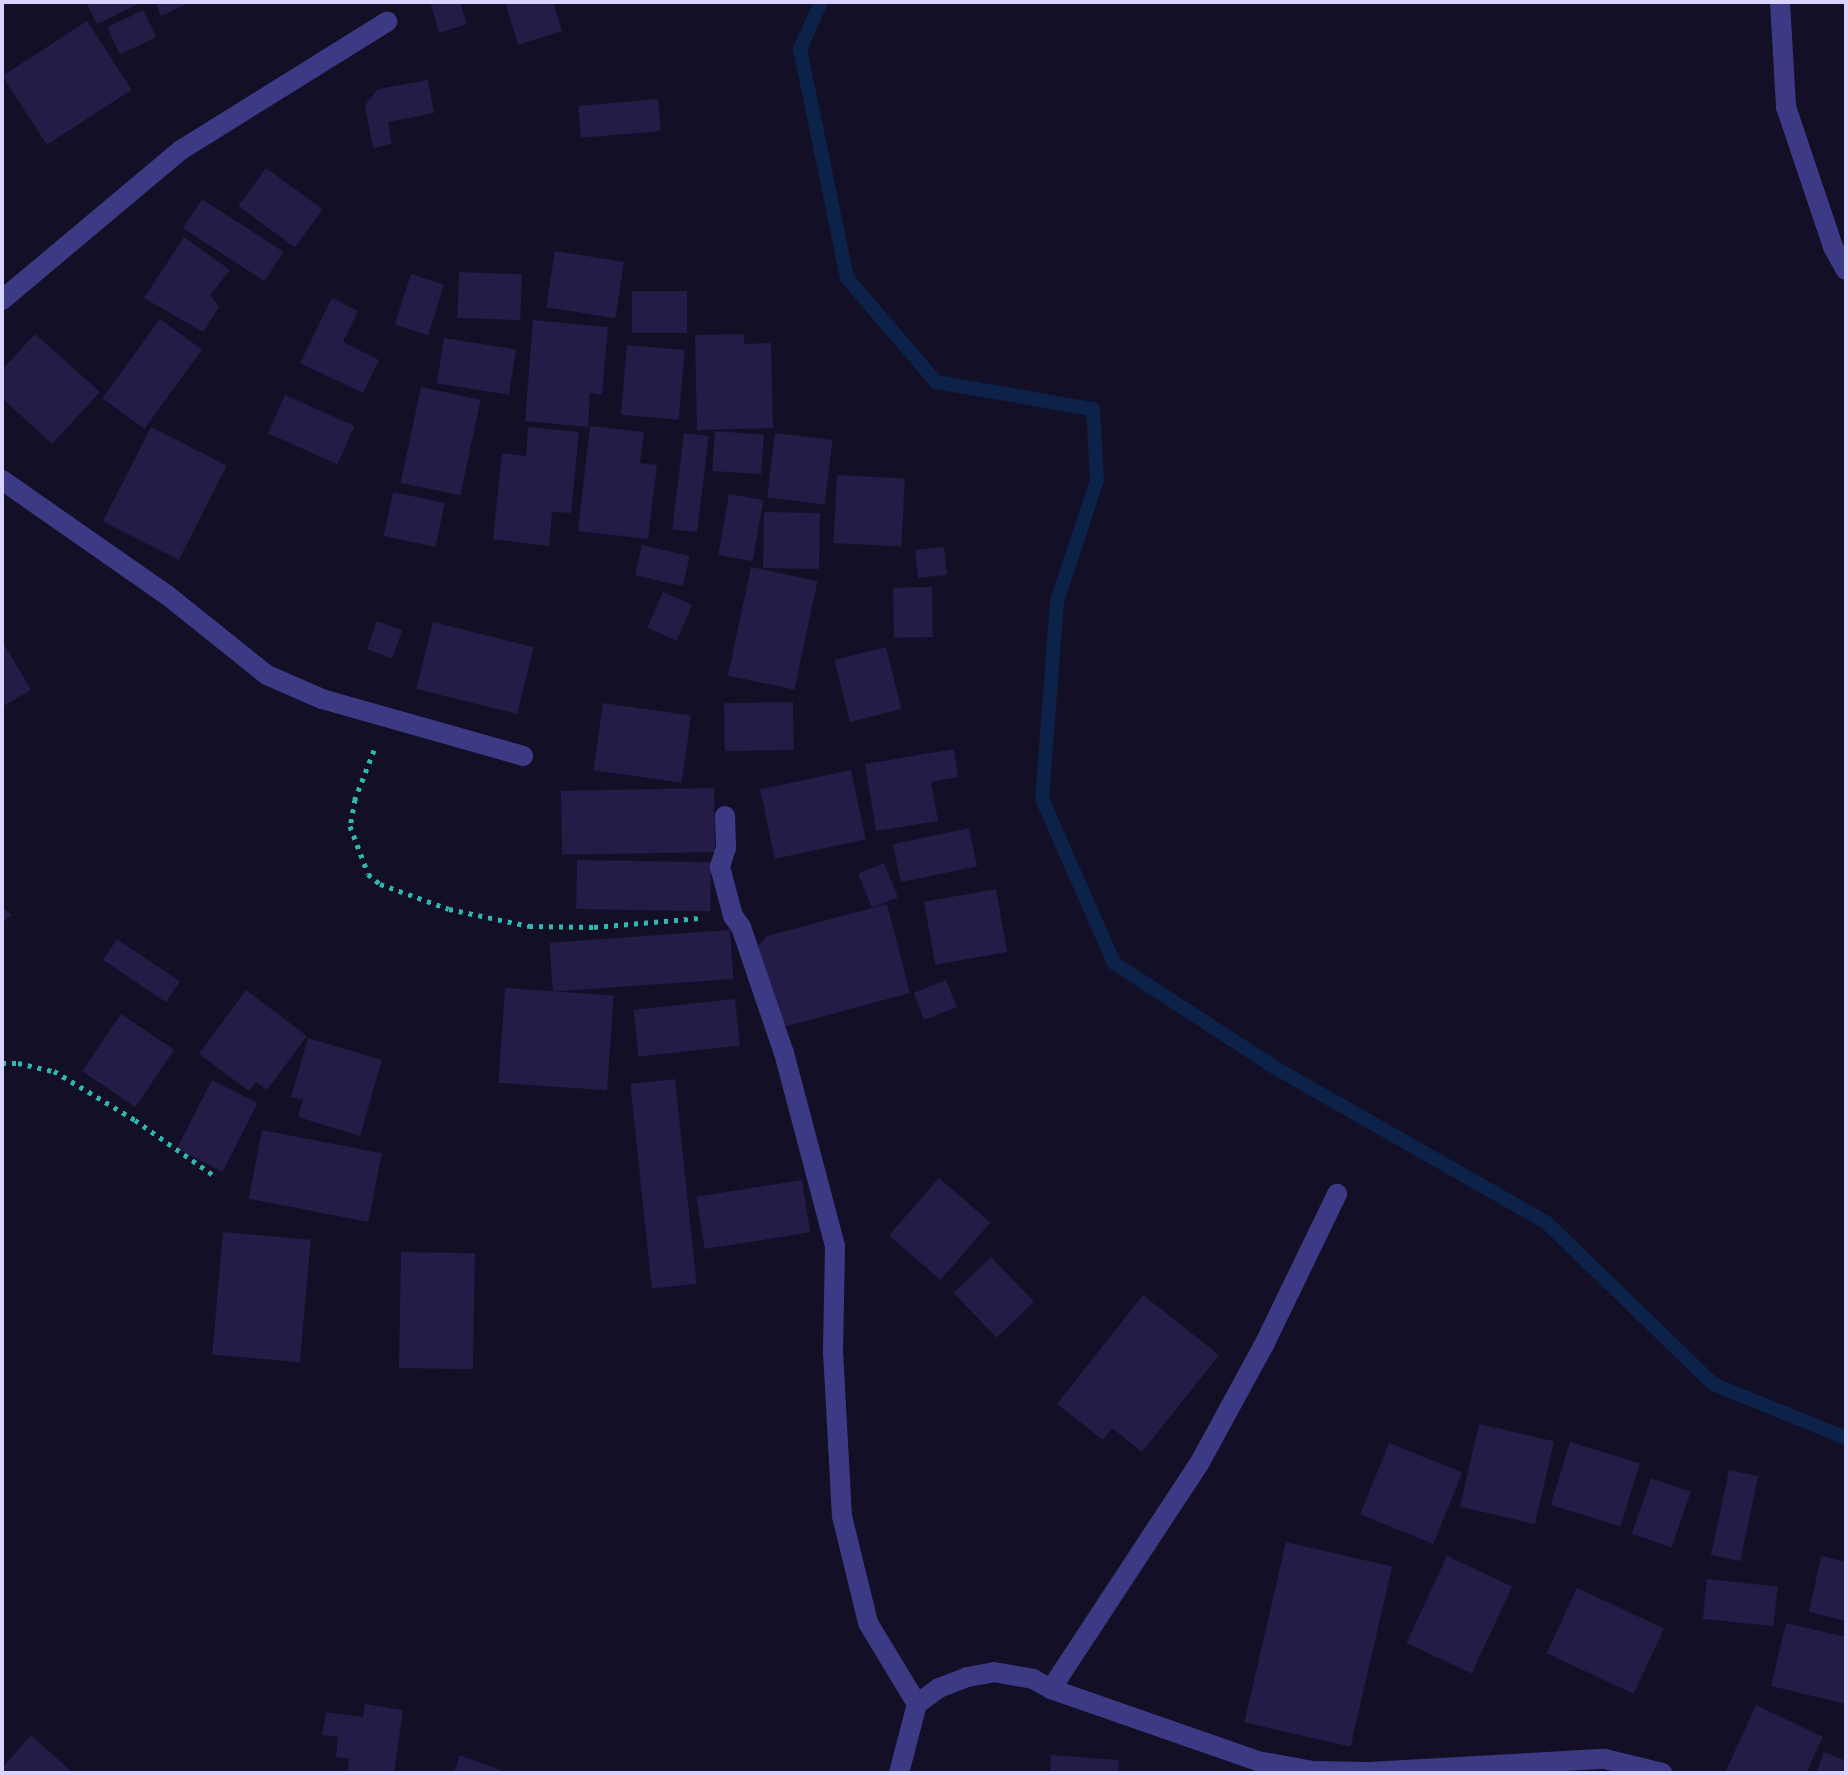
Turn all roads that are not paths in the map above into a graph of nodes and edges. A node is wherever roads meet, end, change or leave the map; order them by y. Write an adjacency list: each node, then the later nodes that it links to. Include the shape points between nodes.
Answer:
1 (1780, 2): 3 (street, via 1786,107 1833,247)
2 (387, 22): 4 (street, via 181,150)
3 (1846, 270)
4 (2, 300)
5 (2, 480): 6 (street, via 167,595 267,675 322,699)
6 (523, 756)
7 (725, 816): 10 (street, via 726,848 720,867 784,1053 835,1246 833,1351 842,1516 868,1623)
8 (1337, 1194): 9 (street, via 1199,1464)
9 (1051, 1689): 10 (street, via 1033,1679 994,1672 939,1688); 12 (street, via 1258,1761 1313,1771 1605,1759)
10 (917, 1704): 11 (street)
11 (899, 1773)
12 (1662, 1773)

